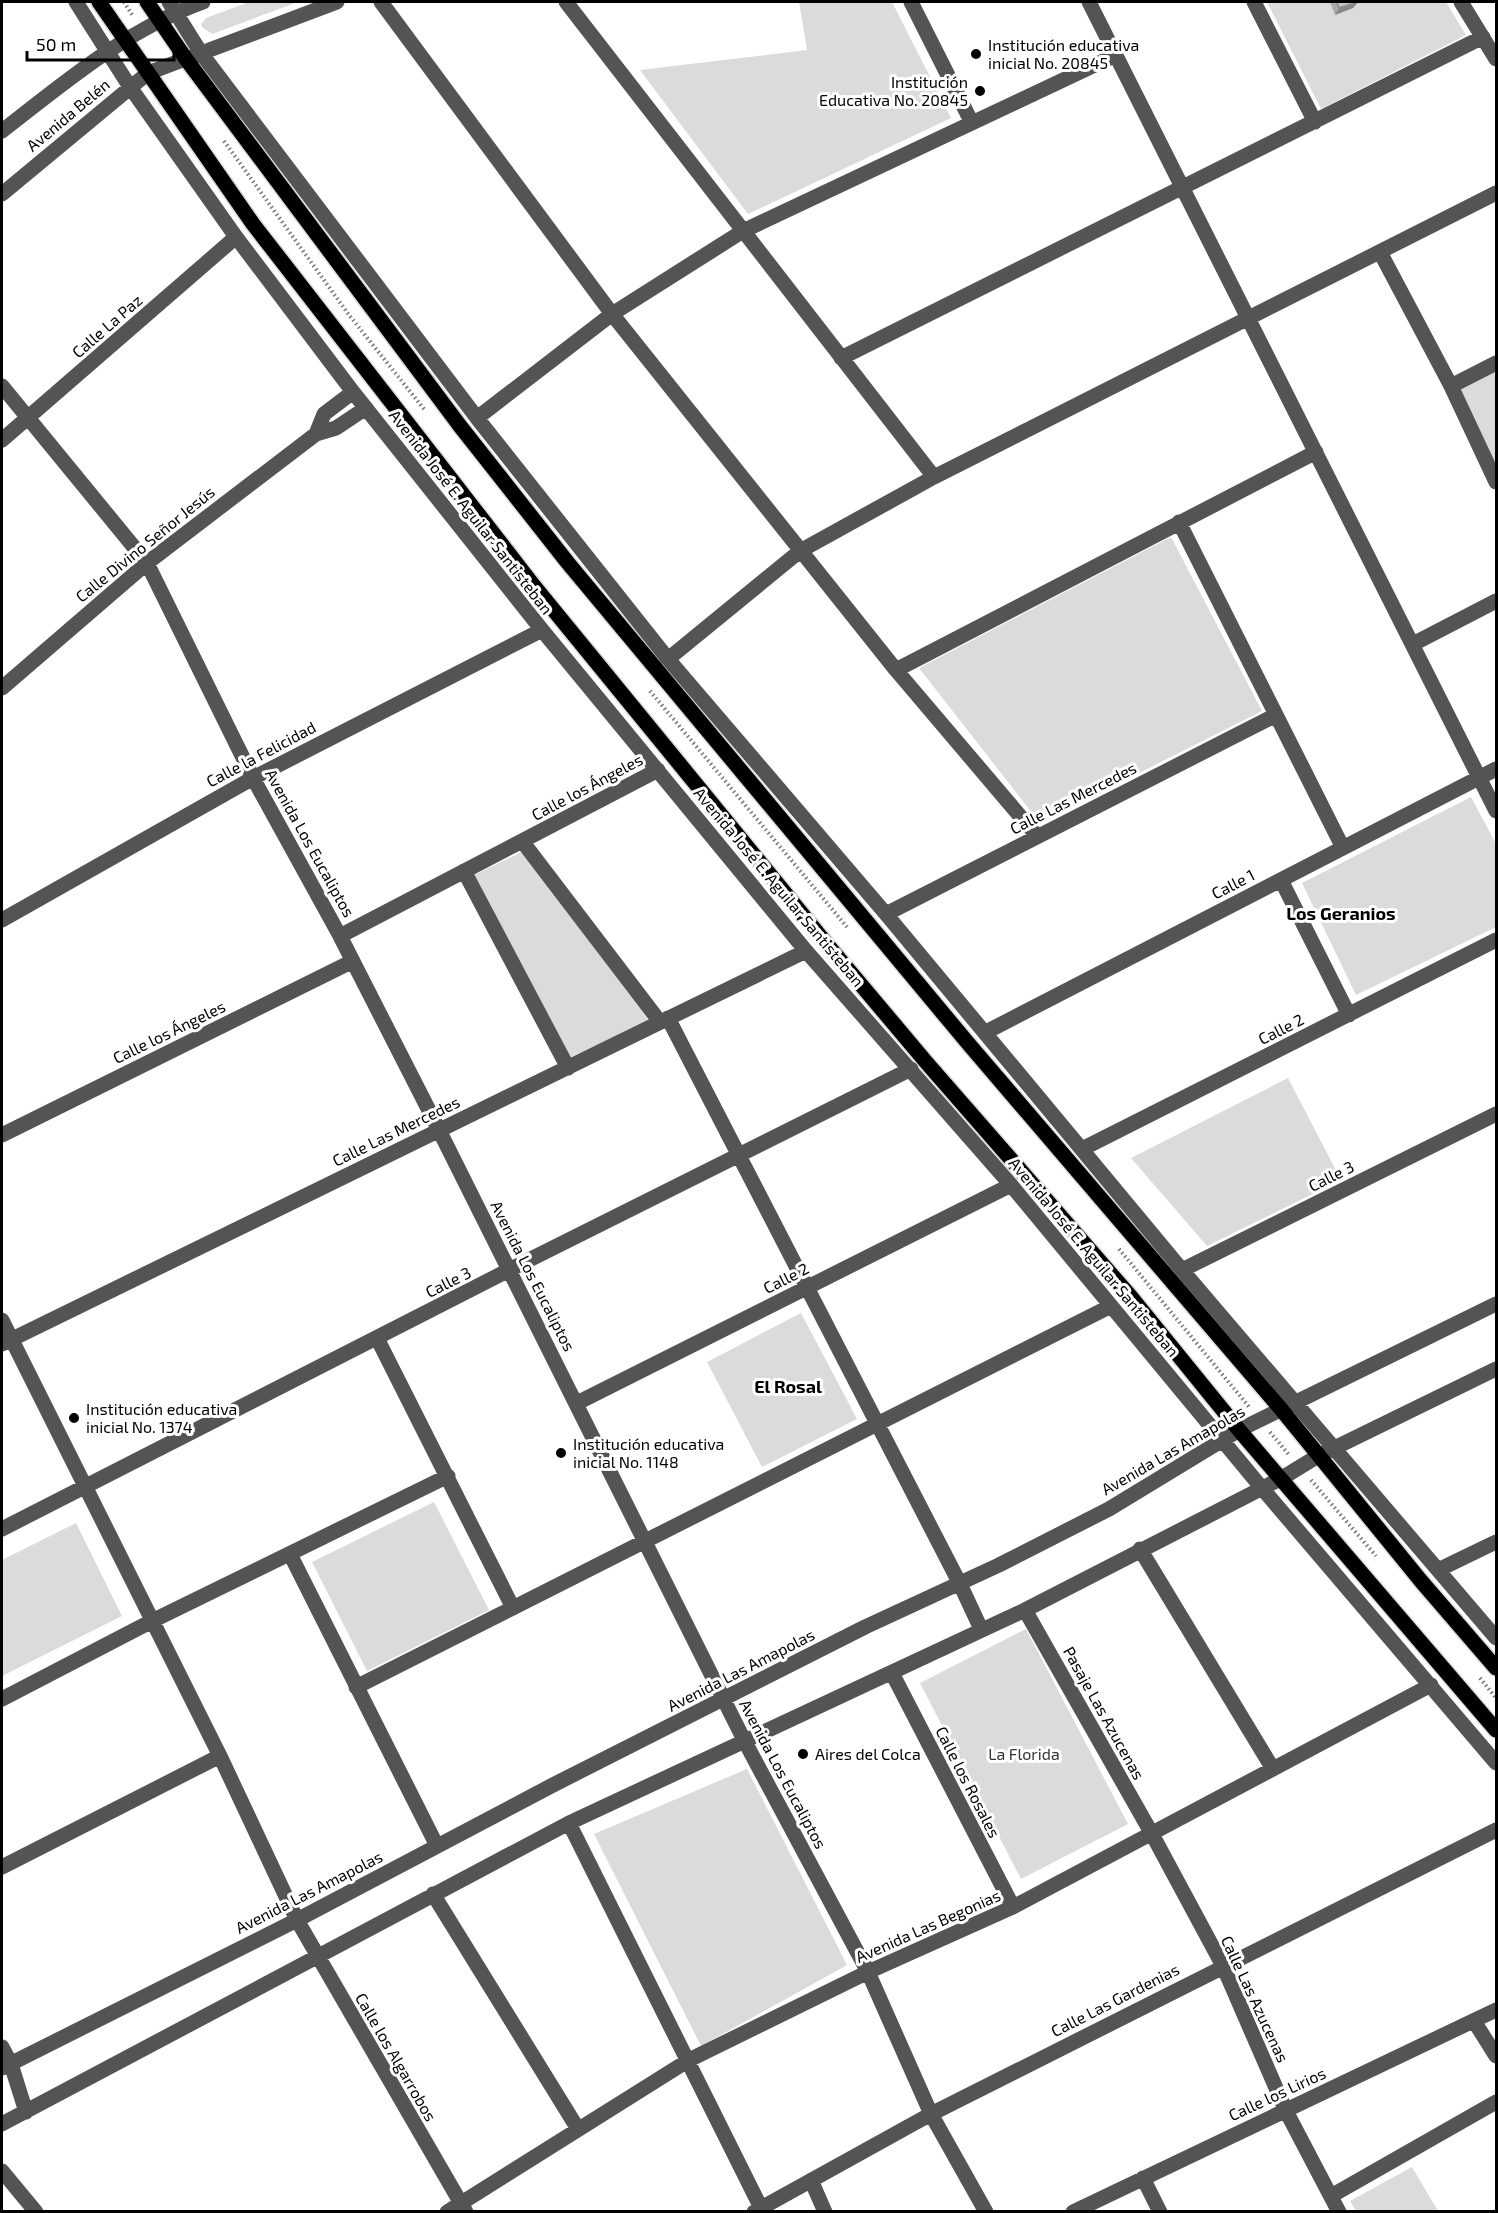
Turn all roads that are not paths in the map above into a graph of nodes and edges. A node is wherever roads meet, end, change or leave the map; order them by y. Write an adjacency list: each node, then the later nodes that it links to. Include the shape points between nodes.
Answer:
1 (76, 2): 16 (street, Avenida José E. Aguilar Santisteban)
2 (99, 2): 15 (main road, Avenida José E. Aguilar Santisteban)
3 (147, 2): 13 (main road)
4 (203, 2): 12 (street, Avenida Belén)
5 (337, 2): 18 (street, Avenida Belén)
6 (381, 2): 31 (street)
7 (566, 2): 28 (street)
8 (911, 2): 23 (street)
9 (1089, 2): 17 (street)
10 (1254, 2): 22 (street)
11 (1461, 2): 14 (street)
12 (172, 7): 13 (street, Avenida Belén); 18 (street)
13 (159, 20): 15 (street, Avenida Belén); 18 (main road)
14 (1483, 38): 19 (street); 22 (street)
15 (125, 40): 16 (street, Avenida Belén); 20 (main road, Avenida José E. Aguilar Santisteban)
16 (106, 50): 21 (street, Avenida José E. Aguilar Santisteban); 24 (street, Avenida Belén)
17 (1116, 55): 23 (street); 25 (street)
18 (194, 56): 20 (street, Avenida Belén); 40 (street); 94 (main road, via 459,426 568,563 997,1077)
19 (1497, 59)
20 (148, 73): 21 (street, Avenida Belén); 96 (main road, Avenida José E. Aguilar Santisteban, via 254,224 534,586 825,942 1131,1297)
21 (130, 87): 27 (street, Avenida Belén); 29 (street, Avenida José E. Aguilar Santisteban)
22 (1315, 122): 25 (street)
23 (972, 123): 28 (street)
24 (2, 131)
25 (1183, 187): 32 (street); 33 (street)
26 (1497, 193): 30 (street)
27 (2, 194)
28 (743, 231): 31 (street); 33 (street)
29 (236, 237): 37 (street, Avenida José E. Aguilar Santisteban); 39 (street, Calle La Paz)
30 (1380, 252): 32 (street); 36 (street)
31 (612, 314): 40 (street); 47 (street)
32 (1249, 319): 43 (street); 44 (street)
33 (841, 358): 44 (street)
34 (1497, 363): 36 (street)
35 (2, 386): 39 (street, Avenida Los Eucaliptos)
36 (1451, 386): 45 (street)
37 (353, 392): 38 (street, Avenida José E. Aguilar Santisteban); 41 (street, Calle Divino Señor Jesús, via 324,414)
38 (366, 408): 41 (street, Calle Divino Señor Jesús, via 336,428); 50 (street, Avenida José E. Aguilar Santisteban)
39 (28, 418): 42 (street, Calle La Paz); 48 (street, Avenida Los Eucaliptos)
40 (477, 418): 52 (street)
41 (316, 434): 48 (street, Calle Divino Señor Jesús)
42 (2, 440)
43 (1316, 452): 46 (street); 51 (street)
44 (934, 477): 47 (street)
45 (1497, 482)
46 (1179, 522): 53 (street); 55 (street)
47 (800, 551): 52 (street); 53 (street)
48 (147, 563): 54 (street, Calle Divino Señor Jesús); 59 (street, Avenida Los Eucaliptos)
49 (1497, 601): 51 (street)
50 (542, 630): 57 (street, Avenida José E. Aguilar Santisteban); 59 (street, Calle la Felicidad)
51 (1413, 644): 58 (street)
52 (668, 659): 66 (street)
53 (896, 670): 61 (street)
54 (2, 688)
55 (1276, 715): 61 (street, Calle Las Mercedes); 63 (street)
56 (1497, 769): 58 (street, Calle 1)
57 (658, 770): 62 (street, Calle los Ángeles); 70 (street, Avenida José E. Aguilar Santisteban)
58 (1480, 777): 60 (street); 63 (street, Calle 1)
59 (252, 778): 67 (street, Calle la Felicidad); 68 (street, Avenida Los Eucaliptos)
60 (1497, 812)
61 (1037, 836): 66 (street, Calle Las Mercedes)
62 (522, 841): 64 (street, Calle los Ángeles); 73 (street)
63 (1343, 848): 65 (street, Calle 1)
64 (464, 872): 68 (street, Calle los Ángeles); 75 (street)
65 (1281, 880): 72 (street); 74 (street, Calle 1)
66 (886, 914): 74 (street)
67 (2, 920)
68 (340, 936): 71 (street, Avenida Los Eucaliptos)
69 (1497, 940): 72 (street, Calle 2)
70 (806, 951): 73 (street, Calle Las Mercedes); 76 (street, Avenida José E. Aguilar Santisteban)
71 (353, 961): 78 (street, Avenida Los Eucaliptos); 79 (street, Calle los Ángeles)
72 (1349, 1015): 80 (street, Calle 2)
73 (664, 1020): 75 (street, Calle Las Mercedes); 81 (street)
74 (986, 1032): 80 (street)
75 (568, 1068): 78 (street, Calle Las Mercedes)
76 (911, 1070): 81 (street, Calle 3); 82 (street, Avenida José E. Aguilar Santisteban)
77 (1497, 1114): 84 (street, Calle 3)
78 (439, 1130): 83 (street, Avenida Los Eucaliptos); 90 (street, Calle Las Mercedes)
79 (2, 1135)
80 (1082, 1149): 84 (street)
81 (739, 1156): 83 (street, Calle 3); 85 (street)
82 (1011, 1185): 85 (street, Calle 2); 87 (street, Avenida José E. Aguilar Santisteban)
83 (509, 1270): 89 (street, Calle 3); 93 (street, Avenida Los Eucaliptos)
84 (1182, 1270): 92 (street)
85 (807, 1288): 93 (street, Calle 2); 95 (street)
86 (1497, 1304): 92 (street, Avenida Las Amapolas)
87 (1111, 1306): 95 (street); 97 (street, Avenida José E. Aguilar Santisteban)
88 (2, 1320): 90 (street, Calle los Algarrobos)
89 (377, 1338): 100 (street); 102 (street, Calle 3)
90 (6, 1342): 102 (street, Calle los Algarrobos)
91 (1497, 1369): 98 (street)
92 (1296, 1402): 94 (street, Avenida Las Amapolas); 98 (street)
93 (577, 1403): 105 (street, Avenida Los Eucaliptos)
94 (1281, 1409): 96 (street, Avenida Las Amapolas); 99 (main road)
95 (878, 1424): 105 (street); 110 (street)
96 (1239, 1430): 97 (street, Avenida Las Amapolas); 101 (main road, Avenida José E. Aguilar Santisteban)
97 (1223, 1441): 103 (street, Avenida José E. Aguilar Santisteban); 110 (street, Avenida Las Amapolas, via 1109,1509)
98 (1335, 1448): 99 (street); 109 (street)
99 (1318, 1456): 101 (street); 116 (main road)
100 (447, 1476): 108 (street); 111 (street)
101 (1282, 1478): 103 (street); 122 (main road, Avenida José E. Aguilar Santisteban)
102 (85, 1487): 104 (street, Calle 3); 113 (street, Calle los Algarrobos)
103 (1261, 1487): 107 (street); 118 (street, Avenida José E. Aguilar Santisteban)
104 (2, 1529)
105 (646, 1542): 111 (street); 121 (street, Avenida Los Eucaliptos)
106 (1497, 1542): 109 (street)
107 (1140, 1549): 112 (street); 126 (street)
108 (290, 1554): 113 (street); 119 (street)
109 (1438, 1570): 115 (street)
110 (960, 1584): 114 (street); 121 (street, Avenida Las Amapolas, via 865,1627)
111 (513, 1608): 119 (street)
112 (1025, 1610): 114 (street); 129 (street, Pasaje Las Azucenas)
113 (152, 1621): 120 (street); 124 (street, Calle los Algarrobos)
114 (981, 1629): 117 (street)
115 (1497, 1638)
116 (1497, 1668)
117 (892, 1673): 123 (street); 133 (street, Calle los Rosales)
118 (1431, 1685): 125 (street, Avenida José E. Aguilar Santisteban); 126 (street, Avenida Las Begonias)
119 (356, 1687): 130 (street)
120 (2, 1699)
121 (724, 1700): 123 (street, Avenida Los Eucaliptos); 130 (street, Avenida Las Amapolas)
122 (1497, 1730)
123 (744, 1740): 127 (street); 137 (street, Avenida Los Eucaliptos)
124 (220, 1756): 131 (street); 134 (street, Calle los Algarrobos)
125 (1497, 1764)
126 (1273, 1769): 129 (street, Avenida Las Begonias)
127 (570, 1823): 132 (street); 142 (street)
128 (1497, 1830): 136 (street, Calle Las Gardenias)
129 (1152, 1834): 133 (street, Avenida Las Begonias); 136 (street, Calle Las Azucenas)
130 (437, 1845): 134 (street, Avenida Las Amapolas)
131 (2, 1867)
132 (433, 1894): 135 (street); 149 (street)
133 (1013, 1907): 137 (street, Avenida Las Begonias)
134 (297, 1920): 135 (street, Calle los Algarrobos); 143 (street, Avenida Las Amapolas)
135 (317, 1957): 146 (street); 154 (street, Calle los Algarrobos)
136 (1223, 1966): 145 (street, Calle Las Azucenas); 147 (street, Calle Las Gardenias)
137 (868, 1972): 142 (street, Avenida Las Begonias); 147 (street, Avenida Los Eucaliptos)
138 (1497, 2010): 139 (street, Calle los Lirios)
139 (1474, 2021): 141 (street); 145 (street, Calle los Lirios)
140 (2, 2047): 143 (street)
141 (1497, 2056)
142 (689, 2060): 149 (street, Avenida Las Begonias); 155 (street)
143 (6, 2066): 146 (street)
144 (1497, 2102): 153 (street)
145 (1286, 2110): 151 (street, Calle los Lirios); 153 (street, Calle Las Azucenas)
146 (26, 2112): 148 (street)
147 (931, 2114): 152 (street, Calle Las Gardenias); 159 (street, Avenida Los Eucaliptos)
148 (2, 2124)
149 (578, 2129): 154 (street, Avenida Las Begonias)
150 (2, 2171): 156 (street)
151 (1143, 2178): 160 (street, Calle los Lirios); 161 (street)
152 (811, 2180): 155 (street, Calle Las Gardenias); 158 (street)
153 (1331, 2196): 162 (street, Calle Las Azucenas)
154 (463, 2207): 157 (street, Avenida Las Begonias)
155 (758, 2210)
156 (36, 2211)
157 (447, 2211)
158 (825, 2211)
159 (986, 2211)
160 (1073, 2211)
161 (1160, 2211)
162 (1338, 2211)

